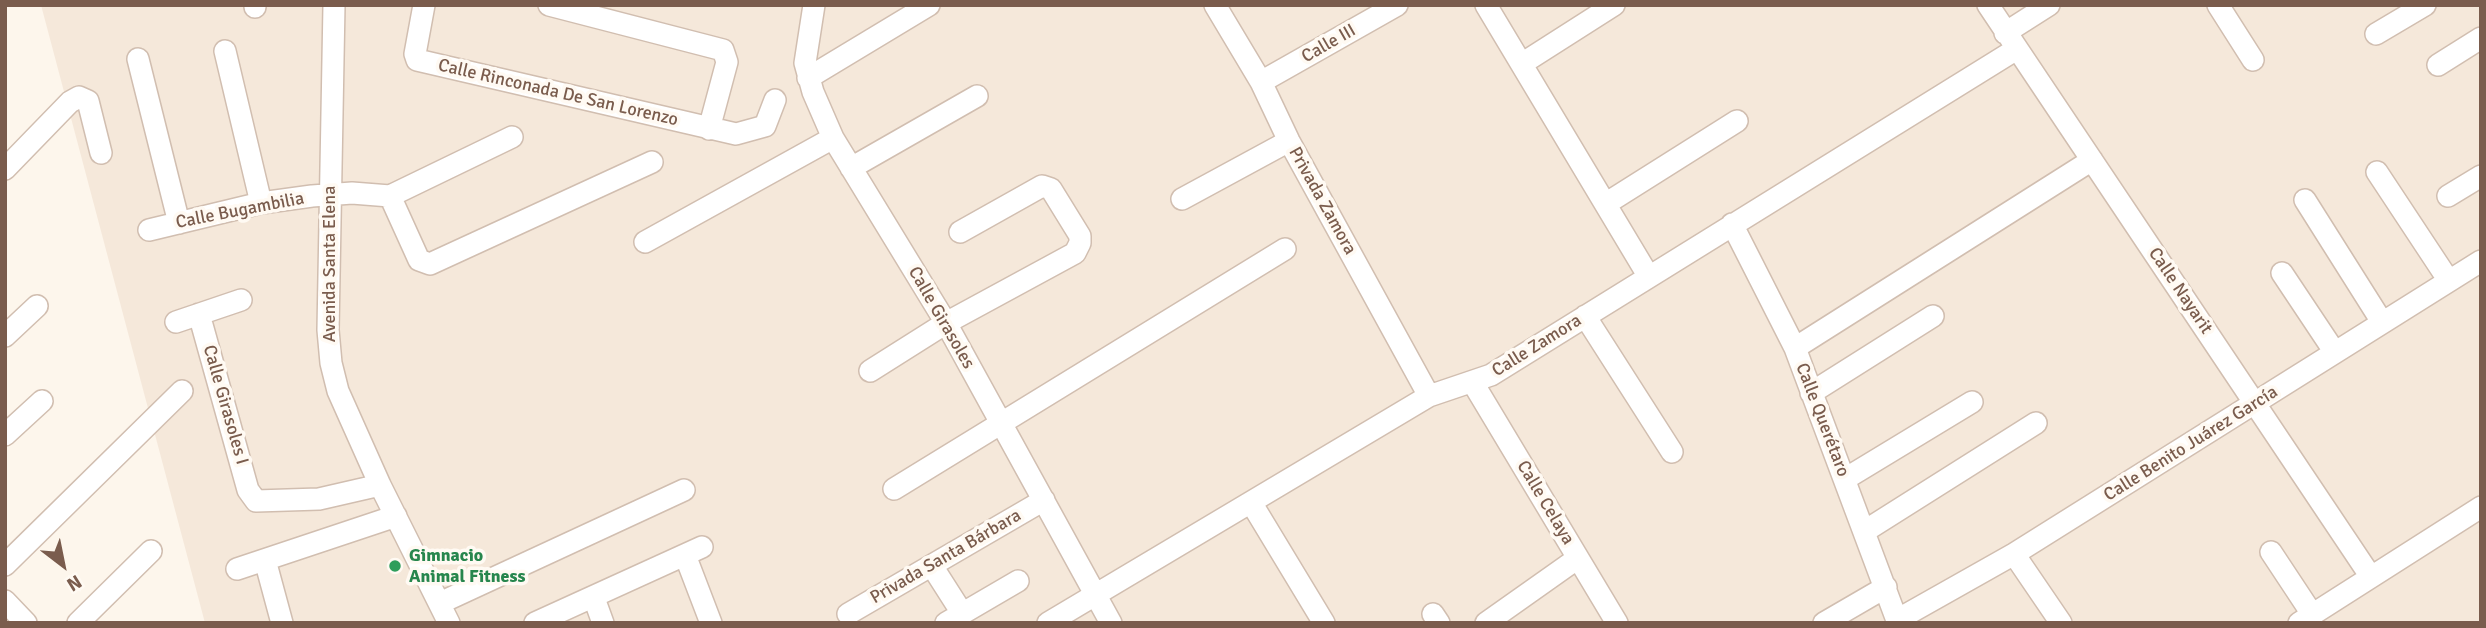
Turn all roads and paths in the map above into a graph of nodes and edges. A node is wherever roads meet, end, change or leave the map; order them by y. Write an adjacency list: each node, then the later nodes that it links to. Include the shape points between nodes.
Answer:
1 (334, 5): 40 (street, Avenida Santa Elena)
2 (549, 5): 27 (street, via 723,50 727,62)
3 (814, 5): 22 (street, Calle Girasoles)
4 (929, 5): 22 (street)
5 (1214, 5): 23 (street, Privada Zamora)
6 (1397, 5): 23 (street, Calle III)
7 (1486, 5): 20 (street)
8 (1614, 5): 20 (street)
9 (1988, 5): 16 (street, Calle Nayarit)
10 (2049, 5): 16 (street, Calle Zamora)
11 (2218, 5): 19 (street)
12 (2425, 5): 14 (street)
13 (419, 6): 27 (street, Calle Rinconada De San Lorenzo, via 417,60)
14 (2376, 34)
15 (2481, 38): 21 (street)
16 (2010, 41): 32 (street, Calle Nayarit); 46 (street, Calle Zamora)
17 (225, 51): 43 (street)
18 (138, 58): 45 (street)
19 (2253, 60)
20 (1523, 63): 44 (street)
21 (2438, 65)
22 (808, 78): 29 (street, Calle Girasoles)
23 (1261, 82): 30 (street, Privada Zamora)
24 (977, 96): 34 (street)
25 (775, 100): 27 (street, Calle Rinconada De San Lorenzo, via 765,126 755,131 736,134)
26 (1737, 121): 44 (street)
27 (709, 129)
28 (512, 137): 38 (street)
29 (833, 138): 34 (street, Calle Girasoles); 49 (street)
30 (1289, 141): 41 (street); 70 (street, Privada Zamora)
31 (102, 153): 35 (street, via 88,101 79,97)
32 (2092, 160): 64 (street); 73 (street, Calle Nayarit)
33 (652, 162): 38 (street, via 430,264 419,260)
34 (851, 168): 62 (street, Calle Girasoles)
35 (5, 169)
36 (2377, 173): 54 (street)
37 (2481, 176): 39 (street)
38 (390, 196): 40 (street, Calle Bugambilia, via 352,193)
39 (2448, 196)
40 (330, 197): 43 (street, Calle Bugambilia); 79 (street, Avenida Santa Elena, via 331,363 338,391)
41 (1182, 199)
42 (2305, 200): 61 (street)
43 (261, 203): 45 (street, Calle Bugambilia)
44 (1607, 203): 53 (street)
45 (179, 223): 47 (street, Calle Bugambilia)
46 (1732, 224): 53 (street, Calle Zamora); 64 (street, Calle Querétaro)
47 (149, 230)
48 (960, 232): 62 (street, via 1042,186 1051,189 1080,243 1075,253)
49 (645, 242)
50 (1285, 249): 75 (street)
51 (2481, 261): 54 (street, Calle Benito Juárez García)
52 (2282, 273): 65 (street)
53 (1649, 276): 58 (street, Calle Zamora)
54 (2449, 281): 61 (street, Calle Benito Juárez García)
55 (241, 300): 57 (street)
56 (37, 306): 63 (street)
57 (199, 314): 60 (street); 79 (street, Calle Girasoles I, via 251,496 264,503 319,499)
58 (1586, 316): 67 (street, Calle Zamora); 77 (street)
59 (1933, 316): 69 (street)
60 (176, 322)
61 (2382, 322): 65 (street, Calle Benito Juárez García)
62 (946, 323): 66 (street); 75 (street, Calle Girasoles)
63 (5, 336)
64 (1794, 348): 69 (street, Calle Querétaro)
65 (2334, 351): 73 (street, Calle Benito Juárez García)
66 (870, 371)
67 (1473, 383): 70 (street, Calle Zamora); 90 (street, Calle Celaya)
68 (182, 391): 92 (street)
69 (1811, 393): 78 (street, Calle Querétaro)
70 (1429, 396): 83 (street, Calle Zamora)
71 (42, 401): 76 (street)
72 (1972, 402): 78 (street)
73 (2256, 404): 89 (street, Calle Benito Juárez García); 95 (street, Calle Nayarit)
74 (2036, 424): 86 (street)
75 (1002, 425): 80 (street); 82 (street, Calle Girasoles)
76 (5, 435)
77 (1672, 452)
78 (1845, 479): 86 (street, Calle Querétaro)
79 (380, 485): 85 (street, Avenida Santa Elena)
80 (894, 489)
81 (684, 490): 101 (street)
82 (1044, 500): 93 (street, Privada Santa Bárbara); 98 (street, Calle Girasoles)
83 (1252, 504): 98 (street, Calle Zamora); 114 (street)
84 (2481, 507): 95 (street)
85 (396, 516): 91 (street); 101 (street, Avenida Santa Elena)
86 (1865, 531): 97 (street, Calle Querétaro)
87 (151, 551): 107 (street)
88 (2271, 552): 104 (street)
89 (2014, 554): 105 (street, Calle Benito Juárez García); 118 (street)
90 (1578, 558): 115 (street); 116 (street, Calle Celaya)
91 (265, 560): 94 (street); 108 (street)
92 (5, 565)
93 (932, 566): 102 (street, Privada Santa Bárbara); 103 (street)
94 (237, 569)
95 (2371, 577): 104 (street)
96 (1018, 581): 103 (street)
97 (1886, 587): 105 (street, Calle Querétaro); 117 (street)
98 (1094, 596): 112 (street, Calle Zamora); 113 (street, Calle Girasoles)
99 (594, 598): 109 (street); 110 (street); 111 (street, via 693,551)
100 (5, 601): 106 (street)
101 (445, 613)
102 (848, 614)
103 (954, 618)
104 (2306, 618)
105 (1898, 621)
106 (26, 623)
107 (78, 623)
108 (282, 623)
109 (535, 623)
110 (603, 623)
111 (711, 623)
112 (1048, 623)
113 (1111, 623)
114 (1324, 623)
115 (1486, 623)
116 (1617, 623)
117 (1824, 623)
118 (2061, 623)

